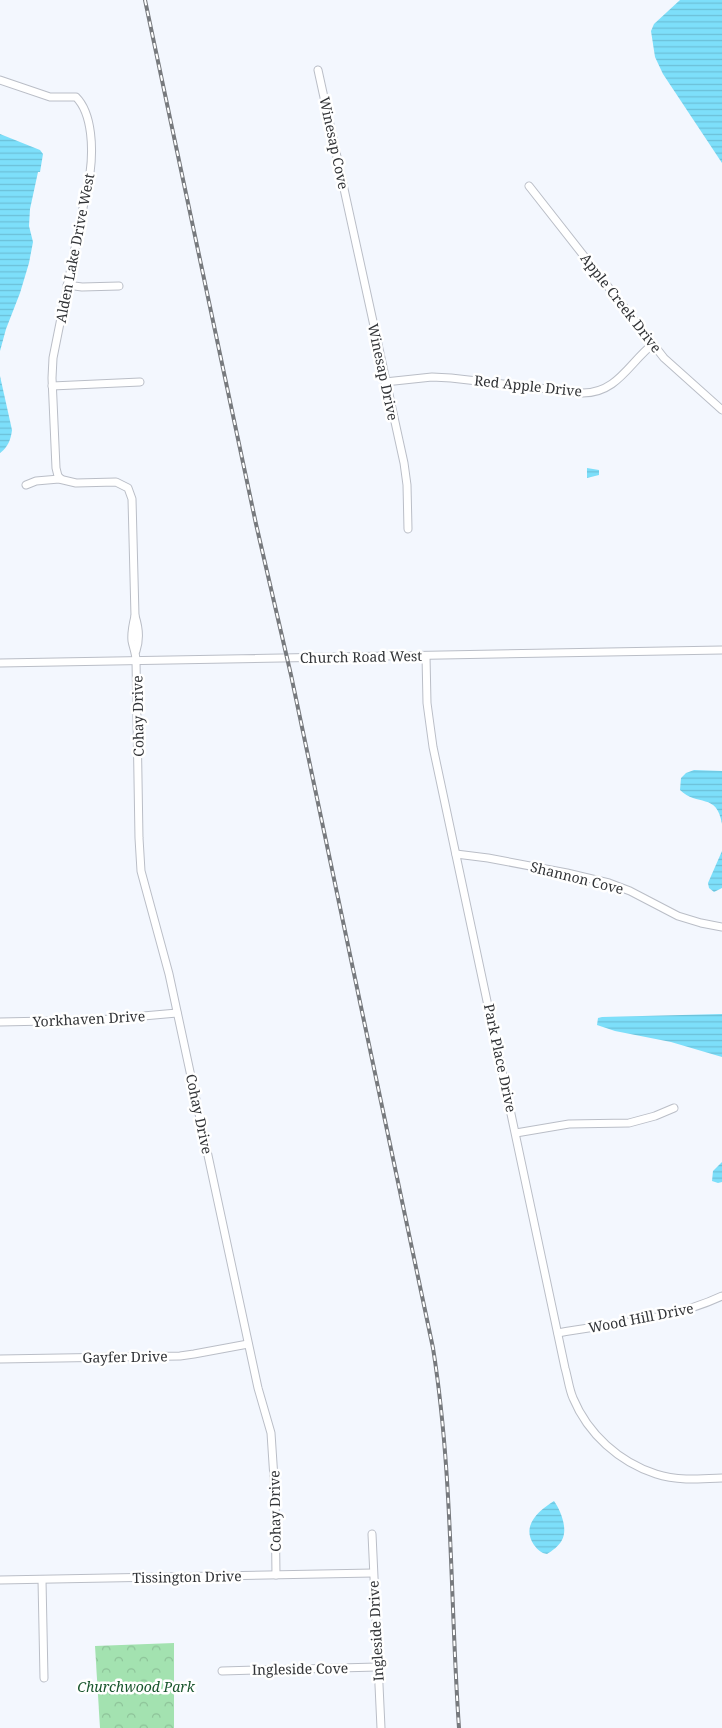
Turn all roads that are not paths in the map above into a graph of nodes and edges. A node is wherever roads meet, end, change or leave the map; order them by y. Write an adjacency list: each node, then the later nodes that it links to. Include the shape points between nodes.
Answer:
1 (318, 70): 4 (street, Winesap Cove)
2 (0, 80): 5 (street, Alden Lake Drive West, via 50,97 76,97 90,127 93,149 90,173)
3 (529, 186): 7 (street, Apple Creek Drive)
4 (350, 215): 9 (street, Winesap Drive)
5 (67, 285): 6 (street); 10 (street, Alden Lake Drive West, via 53,358)
6 (119, 286)
7 (653, 344): 9 (street, Red Apple Drive, via 613,384 594,392 451,378); 11 (street, Apple Creek Drive, via 673,367)
8 (140, 382): 10 (street)
9 (386, 382): 14 (street, Winesap Drive, via 406,477)
10 (52, 386): 12 (street, Alden Lake Drive West, via 56,468)
11 (722, 410)
12 (61, 479): 13 (street); 17 (street, Cohay Drive, via 76,483 116,482 130,492 135,616 132,642)
13 (26, 485)
14 (408, 529)
15 (722, 650): 16 (street, Church Road West)
16 (426, 656): 17 (street, Church Road West); 19 (street, Park Place Drive, via 428,718)
17 (136, 661): 18 (street, Church Road West); 21 (street, Cohay Drive, via 140,861)
18 (0, 663)
19 (456, 854): 20 (street, Shannon Cove, via 609,883 678,916); 24 (street, Park Place Drive)
20 (722, 927)
21 (177, 1013): 22 (street, Yorkhaven Drive, via 98,1020); 27 (street, Cohay Drive)
22 (0, 1022)
23 (674, 1108): 24 (street, via 629,1123 569,1124)
24 (516, 1133): 26 (street, Park Place Drive)
25 (722, 1296): 26 (street, Wood Hill Drive, via 669,1315)
26 (558, 1333): 29 (street, Park Place Drive, via 573,1398 590,1427 609,1448 632,1464 657,1474)
27 (248, 1344): 28 (street, Gayfer Drive, via 180,1356); 32 (street, Cohay Drive, via 271,1433)
28 (0, 1359)
29 (722, 1478)
30 (372, 1534): 31 (street, Ingleside Drive)
31 (373, 1573): 32 (street, Tissington Drive); 35 (street, Ingleside Drive)
32 (276, 1575): 34 (street, Tissington Drive)
33 (0, 1580): 34 (street, Tissington Drive)
34 (42, 1580): 37 (street)
35 (377, 1667): 36 (street, Ingleside Cove); 38 (street, Ingleside Drive)
36 (222, 1671)
37 (44, 1678)
38 (381, 1728)

